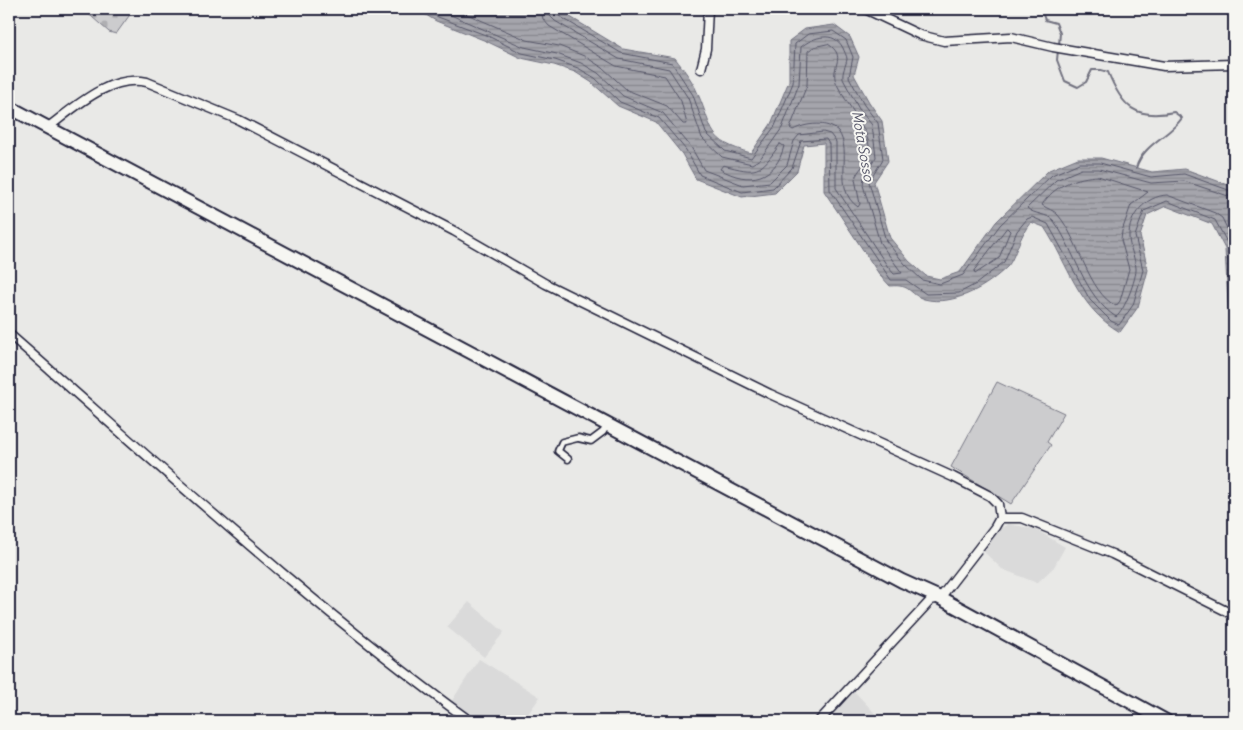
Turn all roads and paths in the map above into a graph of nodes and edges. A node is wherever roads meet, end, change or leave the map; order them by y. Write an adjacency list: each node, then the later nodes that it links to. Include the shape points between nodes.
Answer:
1 (708, 9): 4 (street, via 706,49)
2 (865, 9): 3 (street, via 931,39 958,41 1011,37 1164,66)
3 (1234, 64)
4 (701, 69)
5 (9, 107): 6 (main road)
6 (47, 128): 8 (main road); 10 (street, via 90,96 134,80 239,120 454,231 546,284 770,394 990,496 998,504)
7 (9, 334): 13 (street, via 282,575 411,679)
8 (608, 424): 9 (street, via 591,441 578,438 562,442 558,451); 11 (main road, via 902,582)
9 (568, 459)
10 (1000, 518): 11 (street); 12 (street, via 1022,518 1112,554)
11 (940, 598): 14 (street, via 931,600); 15 (main road)
12 (1234, 614)
13 (470, 721)
14 (819, 721)
15 (1166, 721)

